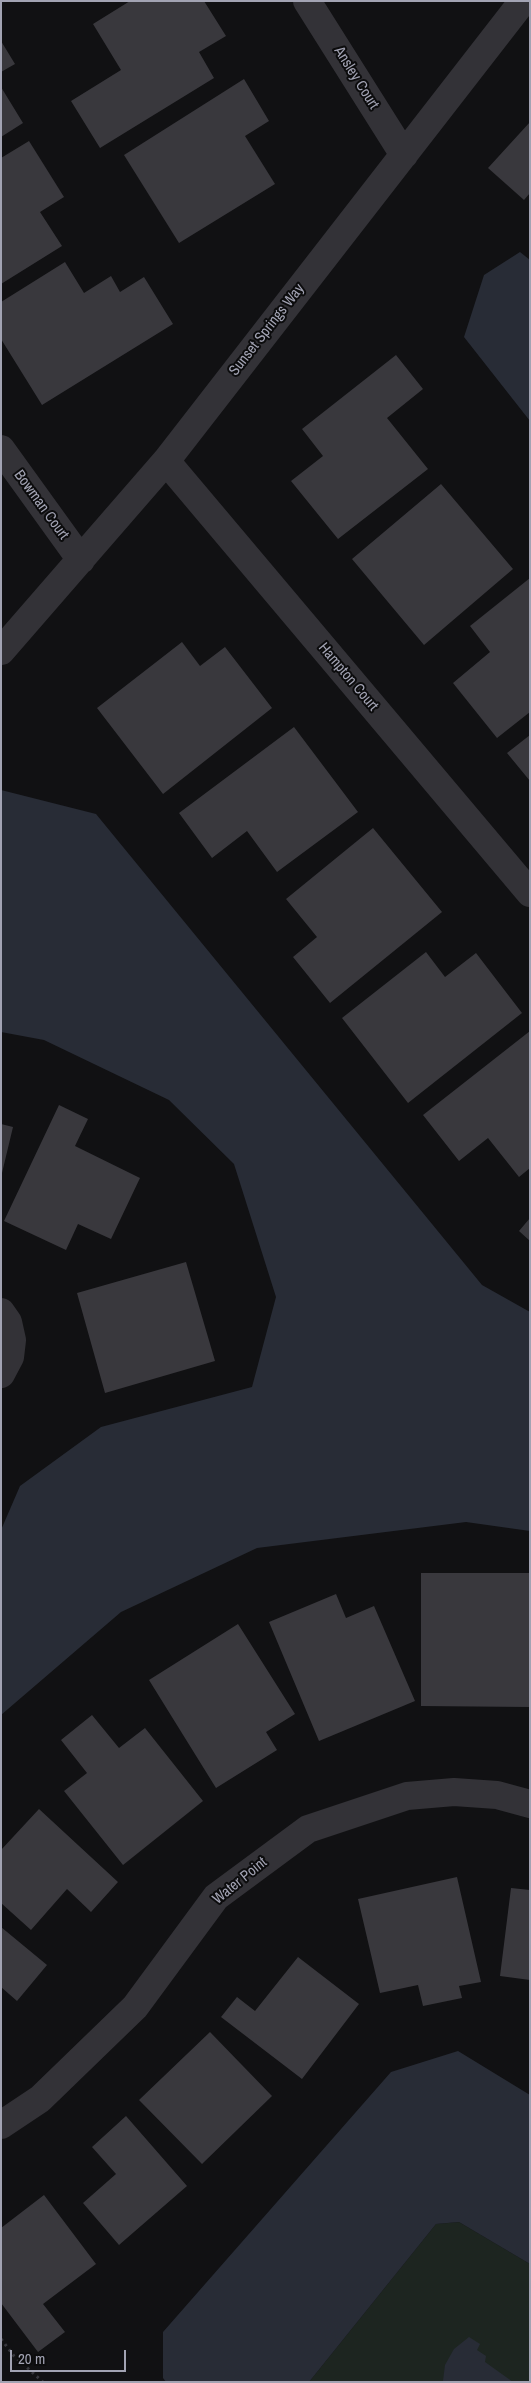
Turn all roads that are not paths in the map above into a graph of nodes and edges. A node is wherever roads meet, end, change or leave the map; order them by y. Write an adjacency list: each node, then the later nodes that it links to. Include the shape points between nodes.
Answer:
1 (308, 1): 3 (street, Ansley Court)
2 (523, 1): 3 (street, Sunset Springs Way)
3 (404, 155): 5 (street, Sunset Springs Way)
4 (1, 449): 6 (street, Bowman Court)
5 (166, 460): 6 (street, Sunset Springs Way); 8 (street, Hampton Court)
6 (81, 560): 7 (street, Sunset Springs Way)
7 (1, 651)
8 (530, 893)
9 (1, 1312): 10 (street, via 8,1322 12,1340 10,1357)
10 (1, 1374)
11 (530, 1804): 12 (street, Water Point, via 497,1795 454,1792 407,1796 308,1830 216,1897 134,2007 40,2099)
12 (1, 2125)

